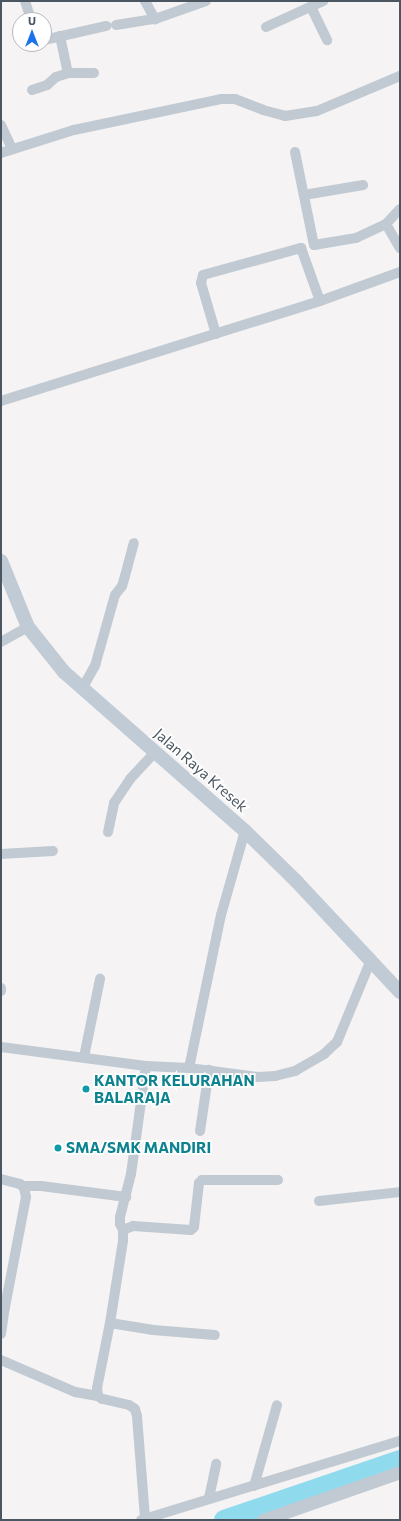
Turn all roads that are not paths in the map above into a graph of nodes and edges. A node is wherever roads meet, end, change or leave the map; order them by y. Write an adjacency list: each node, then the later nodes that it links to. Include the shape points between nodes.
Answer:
1 (25, 1): 6 (street)
2 (145, 1): 7 (street)
3 (205, 1): 7 (street)
4 (323, 1): 5 (street)
5 (311, 7): 8 (street); 11 (street)
6 (28, 12)
7 (155, 19): 9 (street)
8 (266, 27)
9 (60, 36): 10 (street); 13 (street)
10 (52, 38)
11 (327, 40)
12 (94, 72): 13 (street)
13 (68, 73): 15 (street)
14 (400, 76): 17 (street, via 317,112 285,116 235,99 221,98 74,130)
15 (32, 90)
16 (1, 125): 17 (street)
17 (12, 149): 19 (street)
18 (295, 152): 21 (street)
19 (1, 153)
20 (363, 185): 21 (street)
21 (304, 196): 24 (street)
22 (400, 209): 23 (street)
23 (386, 224): 24 (street, via 356,238); 26 (street)
24 (314, 245): 25 (street)
25 (301, 248): 28 (street); 29 (street, via 204,275 201,283)
26 (400, 248)
27 (400, 272): 28 (street)
28 (320, 301): 29 (street)
29 (216, 334): 30 (street)
30 (1, 401)
31 (134, 543): 35 (street, via 122,586 115,595 95,666)
32 (1, 561): 33 (main road, Jalan Raya Kresek)
33 (28, 627): 34 (street); 35 (main road, Jalan Raya Kresek, via 64,672)
34 (1, 642)
35 (82, 689): 36 (main road, Jalan Raya Kresek)
36 (155, 752): 37 (main road, Jalan Raya Kresek); 38 (street, via 130,779 114,803)
37 (245, 831): 41 (main road, Jalan Raya Kresek); 49 (street, via 221,915)
38 (108, 832)
39 (52, 851): 40 (street)
40 (1, 854)
41 (370, 960): 45 (main road, Jalan Raya Kresek); 50 (street, via 337,1042 324,1054 294,1071 275,1076 258,1077)
42 (100, 979): 47 (street)
43 (1, 988): 44 (street)
44 (1, 991)
45 (400, 992)
46 (1, 1047): 47 (street)
47 (84, 1057): 48 (street)
48 (146, 1066): 49 (street); 56 (street)
49 (189, 1068): 50 (street)
50 (209, 1070): 51 (street)
51 (200, 1131)
52 (1, 1179): 54 (street, via 11,1180)
53 (278, 1180): 58 (street, via 202,1180 199,1183 194,1227 191,1230 134,1226)
54 (23, 1186): 56 (street); 59 (street, via 26,1197)
55 (400, 1192): 57 (street)
56 (126, 1197): 58 (street, via 120,1217)
57 (319, 1201)
58 (123, 1230): 60 (street)
59 (3, 1306): 61 (street)
60 (110, 1323): 62 (street, via 153,1330); 64 (street)
61 (1, 1334)
62 (215, 1335)
63 (1, 1360): 64 (street, via 75,1392)
64 (98, 1396): 71 (street, via 109,1402 129,1404 135,1409)
65 (276, 1405): 69 (street)
66 (400, 1441): 69 (street)
67 (216, 1464): 70 (street)
68 (400, 1472): 72 (street)
69 (254, 1486): 70 (street)
70 (209, 1498): 71 (street)
71 (143, 1519)
72 (263, 1520)

